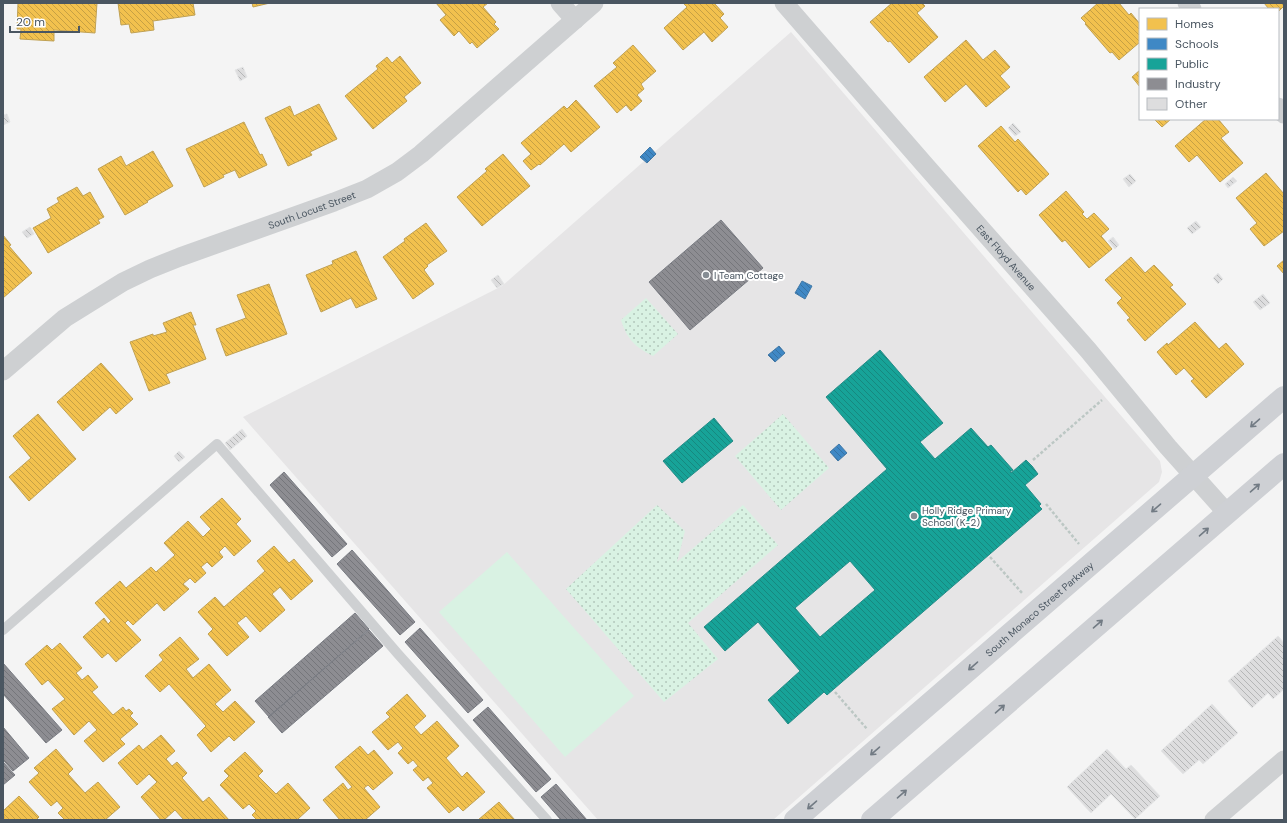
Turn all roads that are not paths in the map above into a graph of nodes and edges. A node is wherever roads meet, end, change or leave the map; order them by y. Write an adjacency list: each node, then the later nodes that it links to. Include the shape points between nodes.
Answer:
1 (560, 3): 4 (street)
2 (594, 3): 4 (street, South Locust Street)
3 (784, 3): 8 (street, East Floyd Avenue, via 1088,350)
4 (575, 20): 5 (street, South Locust Street, via 397,172 367,189 334,202 150,268 65,318)
5 (3, 371)
6 (1284, 397): 8 (main road, South Monaco Street Parkway, one-way to 8)
7 (1284, 464): 9 (main road, one-way to 7)
8 (1193, 476): 9 (street, East Floyd Avenue); 13 (main road, South Monaco Street Parkway, one-way to 13)
9 (1227, 513): 14 (main road, one-way to 9)
10 (3, 630): 12 (lane, via 217,444 393,648)
11 (1284, 760): 15 (street)
12 (547, 820)
13 (795, 820)
14 (872, 820)
15 (1214, 820)

